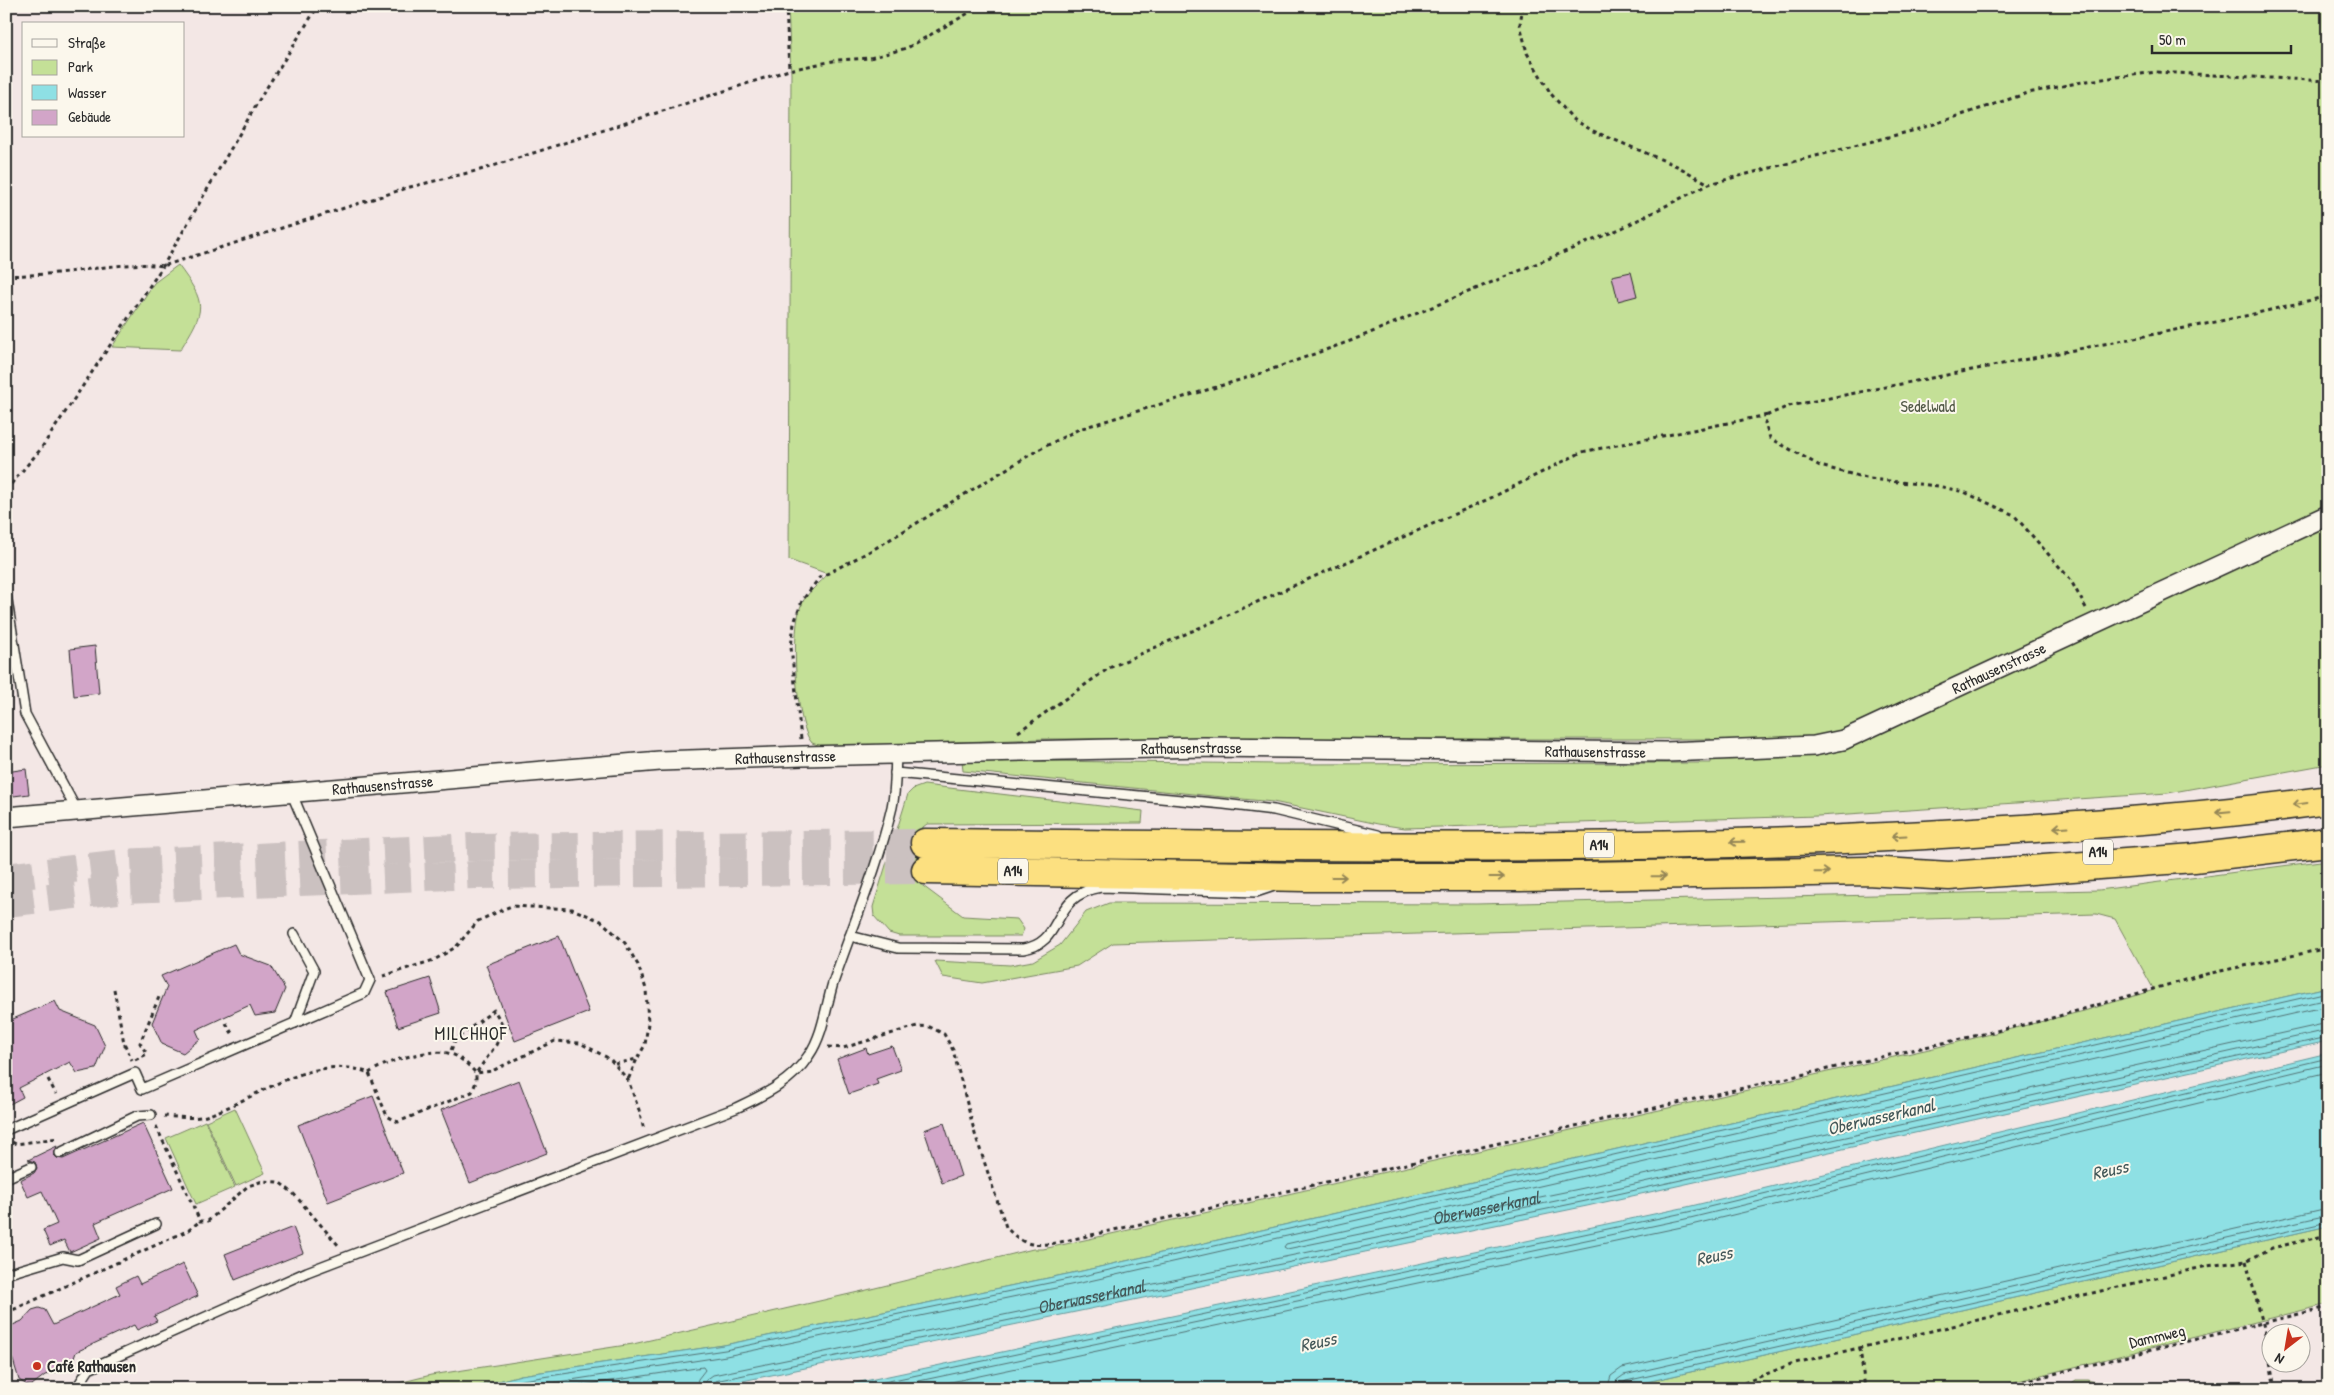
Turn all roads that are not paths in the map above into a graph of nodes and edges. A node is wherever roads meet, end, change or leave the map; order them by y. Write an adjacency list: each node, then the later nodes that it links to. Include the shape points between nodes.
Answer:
1 (2328, 515): 3 (street, Rathausenstrasse, via 1843,740 1814,746 1666,752 1203,747)
2 (6, 594): 7 (lane, via 25,714)
3 (896, 754): 4 (lane); 5 (street, Rathausenstrasse, via 660,762)
4 (895, 773): 12 (lane, via 1274,810); 17 (lane, via 892,807)
5 (292, 794): 7 (street, Rathausenstrasse); 18 (lane, via 370,980 364,993)
6 (2328, 800): 12 (highway, A14, one-way to 12, via 2107,824 1811,841)
7 (77, 811): 8 (street, Rathausenstrasse)
8 (6, 817)
9 (2328, 828): 14 (highway, A14, via 2086,853 1918,863)
10 (2328, 842): 14 (highway, A14, via 2194,858 1949,876)
11 (925, 843): 12 (highway, A14)
12 (1414, 846)
13 (926, 870): 15 (highway, A14)
14 (1867, 871): 15 (highway, A14, one-way to 14, via 1601,877)
15 (1305, 877): 17 (lane, via 1256,892 1101,887 1086,890 1066,905 1044,940 1023,949 898,948)
16 (294, 934): 18 (lane, via 314,971)
17 (850, 936): 26 (lane, via 808,1058 792,1076 767,1094 646,1144 345,1257 200,1318 89,1369)
18 (295, 1023): 20 (lane, via 142,1089 136,1073)
19 (151, 1114): 21 (lane, via 137,1116)
20 (7, 1134)
21 (60, 1153)
22 (31, 1166): 23 (lane)
23 (6, 1178)
24 (156, 1224): 25 (lane, via 78,1260 63,1257)
25 (6, 1274)
26 (76, 1389)

